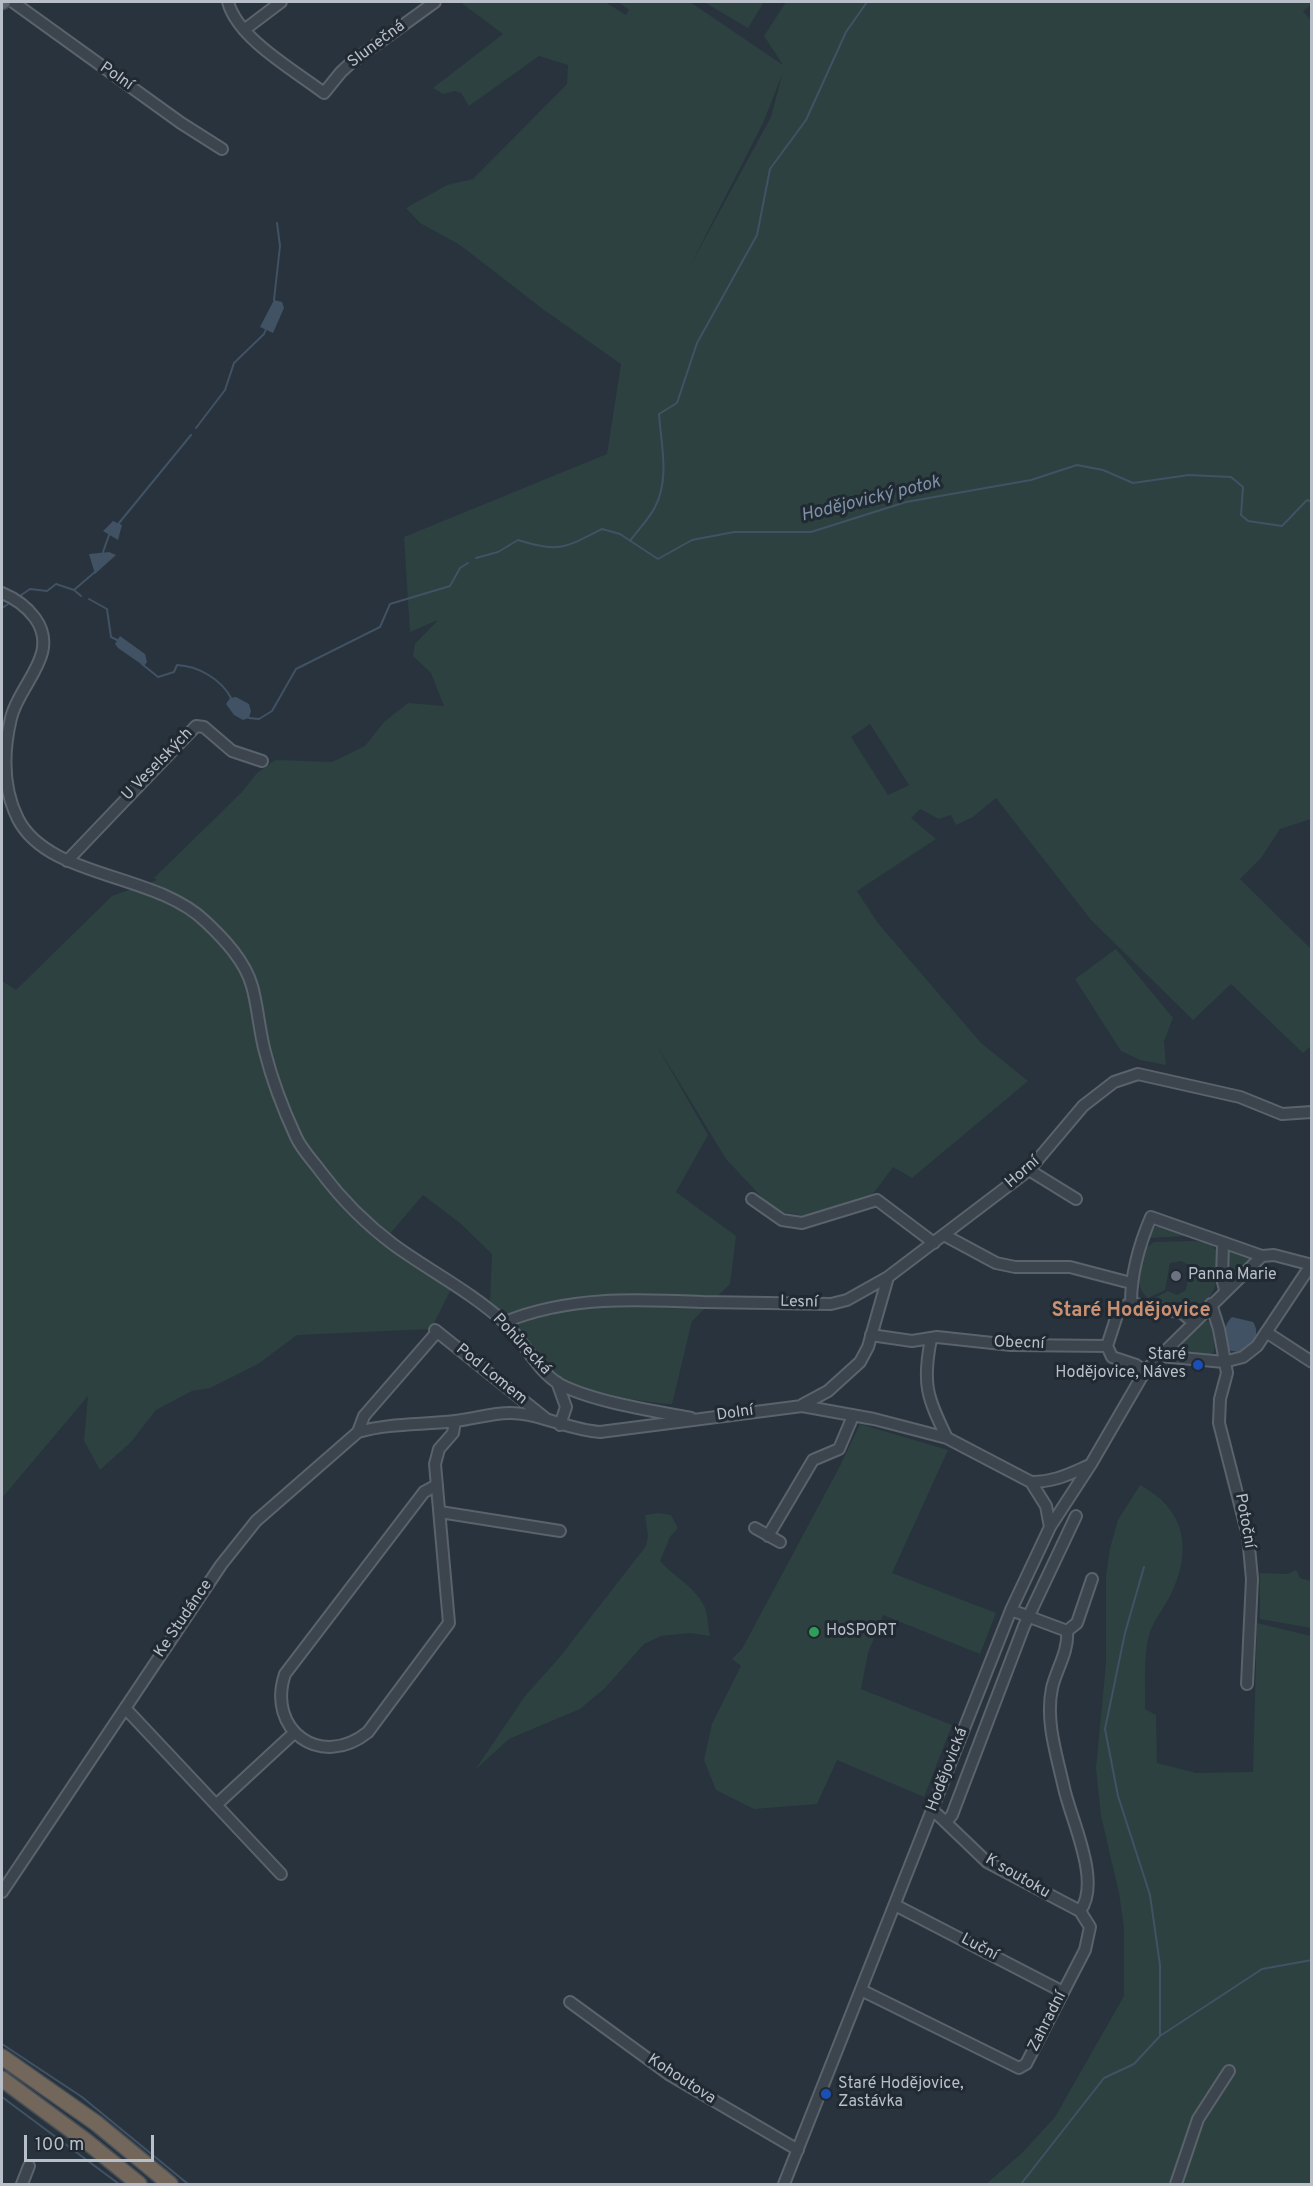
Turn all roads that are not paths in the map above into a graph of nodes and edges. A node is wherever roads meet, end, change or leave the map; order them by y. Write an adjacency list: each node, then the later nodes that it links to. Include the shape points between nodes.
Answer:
1 (13, 2): 6 (street, Polní)
2 (228, 2): 5 (street, Slunečná)
3 (281, 2): 5 (street)
4 (435, 2): 5 (street, Slunečná, via 346,67 321,98)
5 (244, 30)
6 (222, 149)
7 (10, 598): 9 (street, Pohůrecká, via 34,616 43,631 42,655 11,715 4,767 9,798 19,822 40,846)
8 (262, 761): 9 (street, U Veselských, via 232,751 204,727 196,726)
9 (67, 861): 24 (street, Pohůrecká, via 178,899 204,919 240,961 251,984 265,1053 297,1140 339,1196 395,1246)
10 (1311, 1112): 11 (street, Horní, via 1282,1114 1240,1096 1137,1074 1114,1082 1083,1106)
11 (1029, 1170): 13 (street); 14 (street, Horní)
12 (752, 1199): 15 (street, via 782,1220 802,1223 877,1200)
13 (1076, 1199)
14 (944, 1235): 15 (street, Horní); 20 (street, via 996,1263 1070,1267)
15 (934, 1243): 19 (street, Horní)
16 (1222, 1244): 17 (street); 20 (street, via 1151,1217); 21 (street)
17 (1262, 1256): 18 (street, via 1274,1255); 21 (street, Hodějovická)
18 (1311, 1265): 26 (street)
19 (888, 1277): 24 (street, Lesní, via 847,1300 831,1304 644,1298 575,1303); 27 (street)
20 (1131, 1283): 22 (street)
21 (1225, 1290): 23 (street, Hodějovická)
22 (1131, 1303): 25 (street, via 1182,1313); 29 (street, via 1119,1309)
23 (1211, 1304): 25 (street, Hodějovická); 31 (street, Potoční)
24 (505, 1322): 34 (street, Pohůrecká)
25 (1193, 1322): 30 (street, Hodějovická)
26 (1266, 1332): 31 (street, via 1243,1357); 32 (street)
27 (871, 1335): 28 (street, Obecní, via 912,1341); 35 (street, via 860,1362 847,1376)
28 (931, 1339): 29 (street, Obecní, via 1011,1346); 42 (street, via 926,1389)
29 (1107, 1346): 33 (street, via 1112,1357)
30 (1160, 1356): 31 (street); 33 (street, Hodějovická)
31 (1224, 1362): 58 (street, Potoční, via 1227,1373 1219,1423 1248,1536 1252,1579)
32 (1311, 1362)
33 (1145, 1371): 43 (street, Hodějovická)
34 (557, 1382): 37 (street, Pohůrecká, via 610,1400); 40 (street, via 566,1407)
35 (802, 1406): 36 (street, Dolní); 37 (street, Dolní)
36 (853, 1416): 42 (street, Dolní); 51 (street, via 839,1449 813,1460)
37 (700, 1419): 40 (street, Dolní, via 600,1432)
38 (547, 1420): 39 (street, Dolní, via 509,1413); 40 (street, Dolní); 41 (street, Pod Lomem, via 436,1331 364,1416)
39 (455, 1421): 41 (street, Dolní, via 375,1427); 45 (street, via 453,1433 435,1457)
40 (560, 1425)
41 (358, 1432): 60 (street, Ke Studánce, via 256,1521 221,1565)
42 (947, 1438): 44 (street, Dolní)
43 (1091, 1464): 44 (street, via 1065,1478); 48 (street, Hodějovická)
44 (1031, 1482): 48 (street, via 1046,1506)
45 (437, 1485): 46 (street); 61 (street, via 424,1492 285,1674 280,1704)
46 (440, 1512): 50 (street); 61 (street, via 449,1623 368,1732 356,1742 326,1749)
47 (1076, 1516): 55 (street, via 1067,1525)
48 (1050, 1527): 54 (street, Hodějovická)
49 (755, 1528): 51 (street)
50 (560, 1531)
51 (768, 1536): 52 (street)
52 (780, 1542)
53 (1092, 1579): 56 (street, via 1077,1623)
54 (1011, 1611): 55 (street); 57 (street, Hodějovická)
55 (1029, 1618): 56 (street); 59 (street)
56 (1067, 1631): 68 (street, via 1050,1712 1069,1812 1076,1825 1085,1866 1088,1896)
57 (985, 1676): 59 (street); 63 (street, Hodějovická)
58 (1247, 1684)
59 (1001, 1686): 64 (street)
60 (125, 1708): 62 (street); 66 (street, Ke Studánce)
61 (294, 1732): 62 (street)
62 (216, 1805): 65 (street)
63 (931, 1812): 64 (street, K soutoku); 67 (street, Hodějovická)
64 (946, 1822): 68 (street, K soutoku, via 987,1862)
65 (281, 1874)
66 (2, 1892)
67 (894, 1905): 69 (street, Hodějovická); 70 (street, Luční)
68 (1080, 1911): 70 (street, Zahradní, via 1089,1921 1090,1933)
69 (861, 1990): 70 (street, Zahradní, via 1019,2068 1026,2064); 75 (street, Hodějovická)
70 (1063, 1992)
71 (570, 2002): 75 (street, Kohoutova, via 670,2075)
72 (2, 2057): 79 (highway, via 96,2123)
73 (1229, 2071): 81 (street, via 1198,2119)
74 (2, 2079): 78 (highway)
75 (798, 2150): 80 (street, Hodějovická)
76 (29, 2166): 77 (street)
77 (22, 2184)
78 (139, 2184)
79 (170, 2184)
80 (784, 2184)
81 (1176, 2184)

